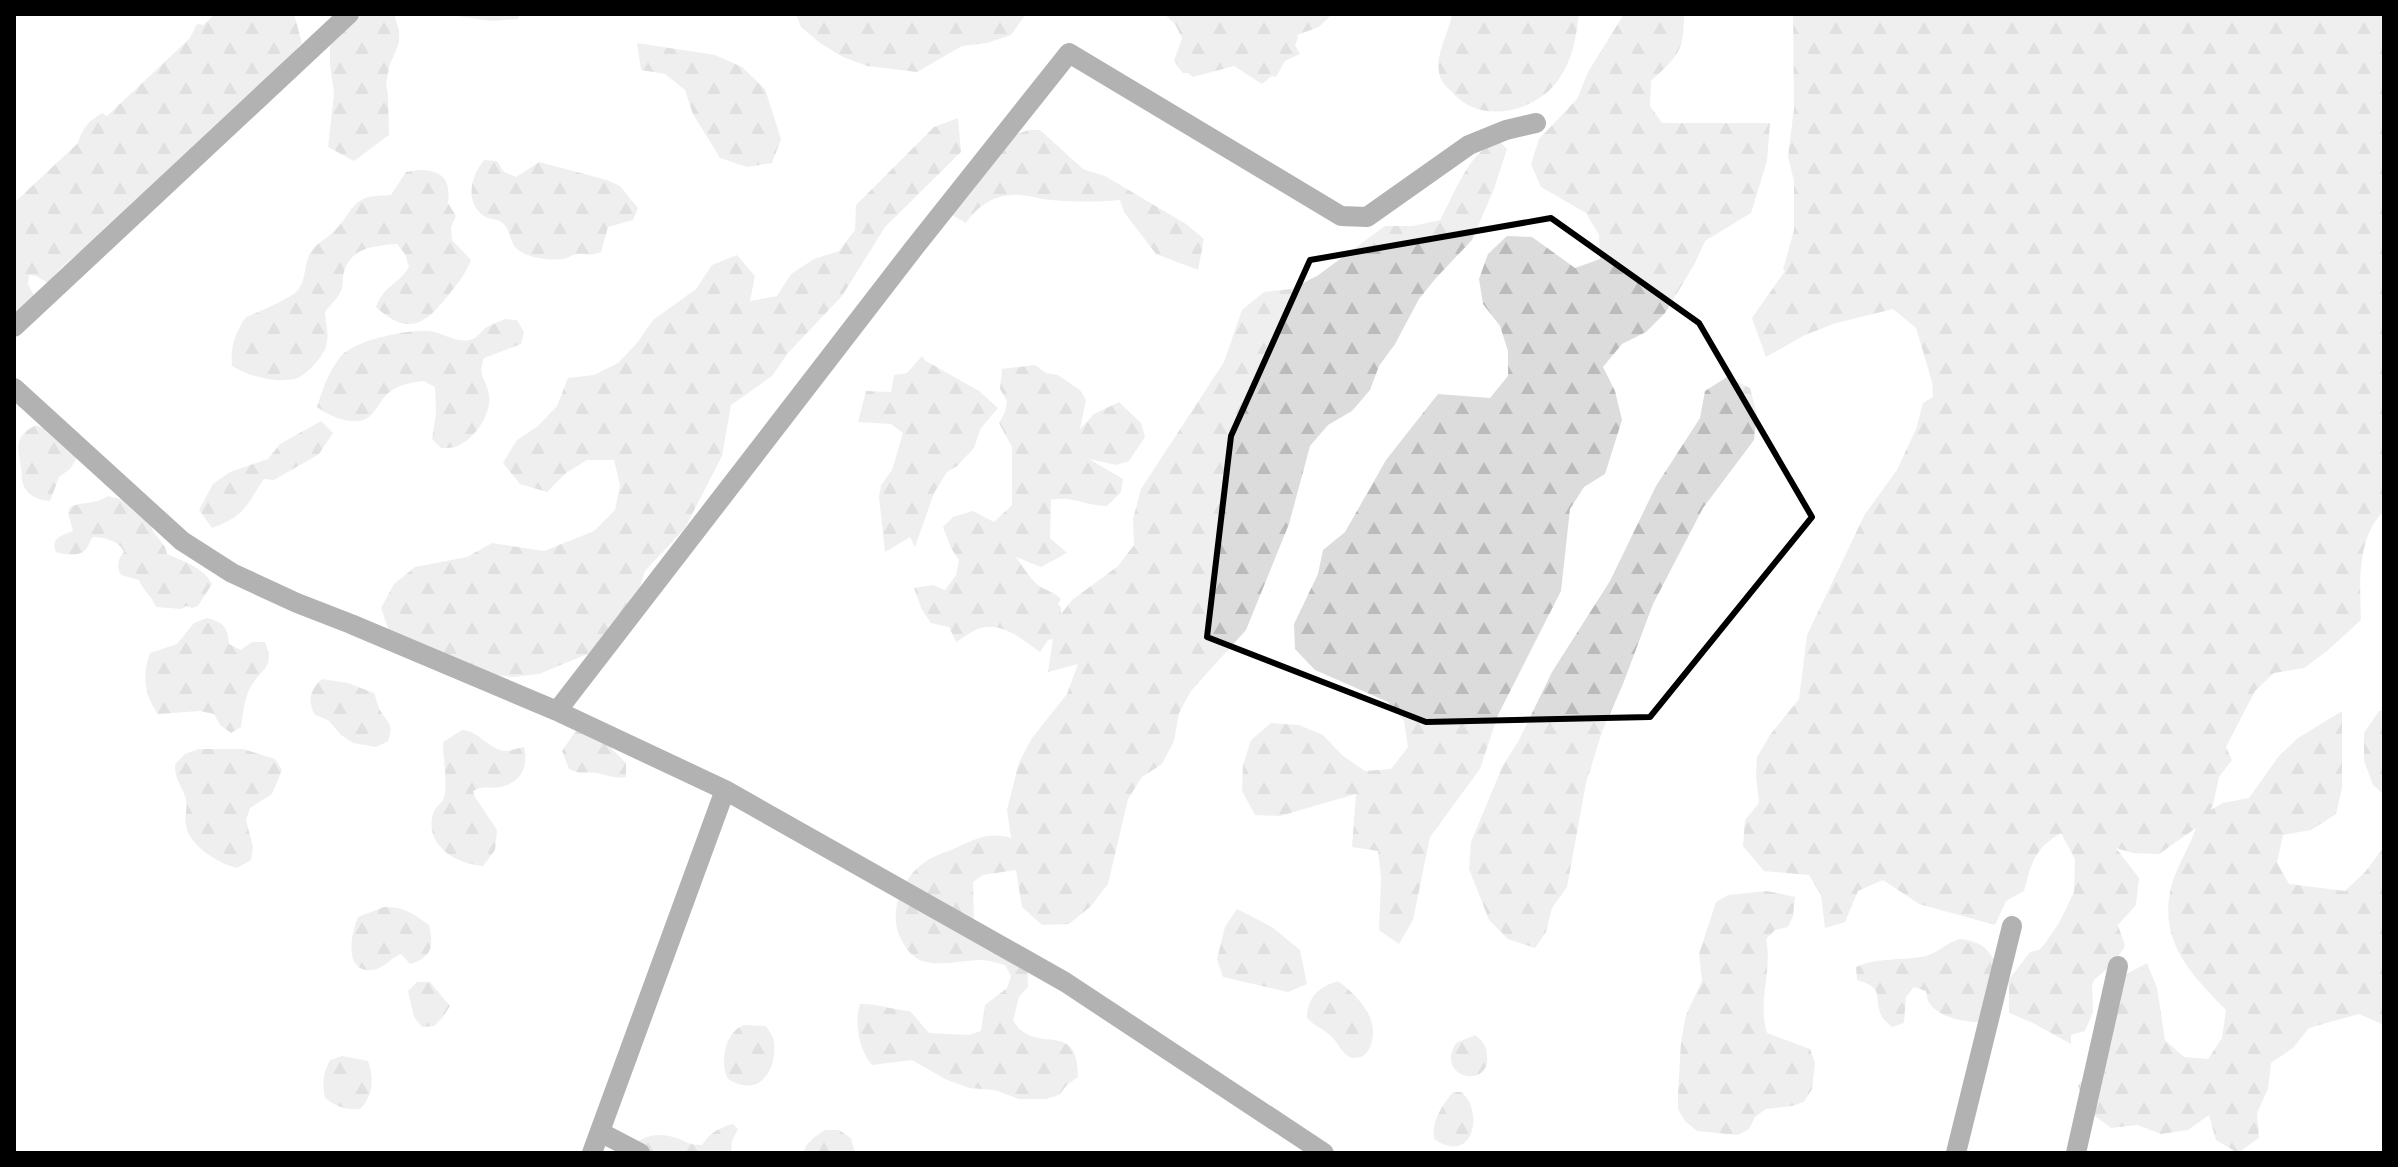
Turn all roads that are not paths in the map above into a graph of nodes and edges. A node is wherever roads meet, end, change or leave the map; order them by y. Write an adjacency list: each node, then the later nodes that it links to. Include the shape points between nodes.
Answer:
1 (349, 14): 3 (street)
2 (1536, 123): 5 (street, via 1469,145 1367,217 1341,216 1069,53)
3 (14, 327)
4 (14, 388): 5 (street, via 182,541 232,573)
5 (557, 711): 6 (street)
6 (725, 790): 9 (street); 12 (street, via 1065,982)
7 (2012, 926): 13 (street)
8 (2118, 966): 14 (street)
9 (600, 1132): 10 (street); 11 (street)
10 (592, 1153)
11 (640, 1153)
12 (1324, 1153)
13 (1956, 1153)
14 (2076, 1153)

